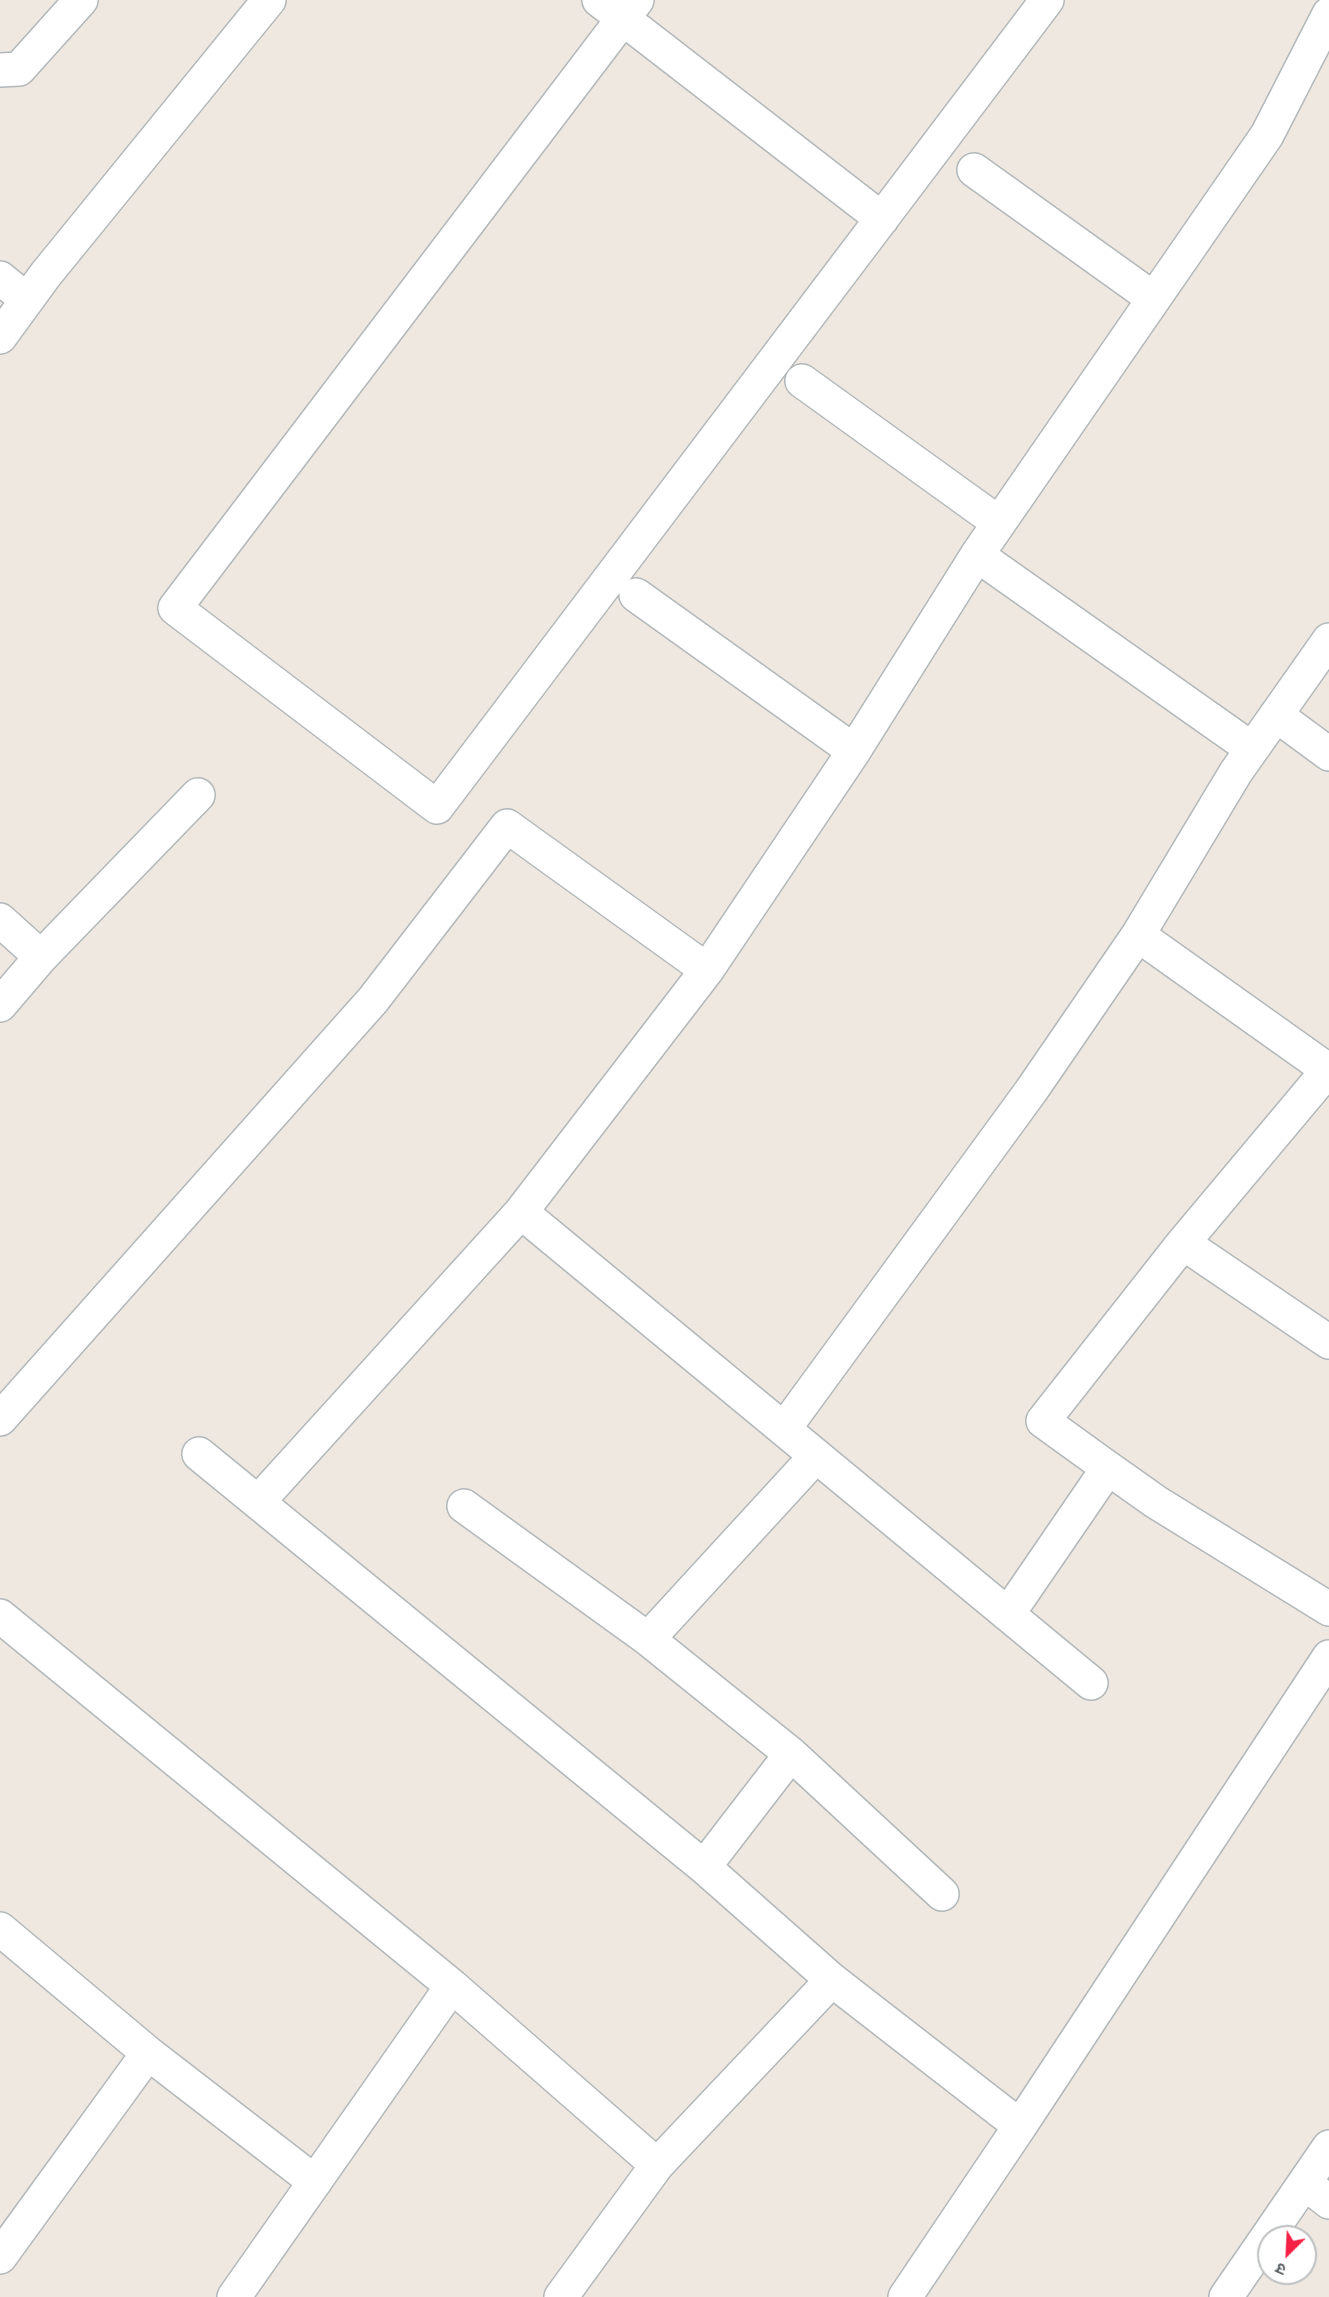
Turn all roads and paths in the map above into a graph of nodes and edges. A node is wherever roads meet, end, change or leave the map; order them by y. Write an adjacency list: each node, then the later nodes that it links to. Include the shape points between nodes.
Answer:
1 (81, 0): 6 (street, via 19,69)
2 (269, 0): 11 (street)
3 (1047, 0): 8 (street)
4 (619, 6): 8 (street); 8 (street, via 175,608 437,807)
5 (1329, 14): 10 (street, via 1267,135)
6 (0, 70)
7 (974, 170): 10 (street)
8 (882, 219)
9 (0, 278): 11 (street)
10 (1154, 299): 14 (street)
11 (27, 300): 12 (street)
12 (0, 337)
13 (802, 381): 14 (street)
14 (999, 523): 15 (street)
15 (977, 555): 19 (street); 20 (street)
16 (636, 595): 20 (street)
17 (1329, 640): 18 (street)
18 (1276, 715): 19 (street); 21 (street)
19 (1252, 749): 24 (street)
20 (854, 751): 26 (street)
21 (1329, 754)
22 (198, 795): 25 (street)
23 (0, 920): 25 (street)
24 (1138, 935): 28 (street); 33 (street, via 1031,1091)
25 (41, 957): 27 (street)
26 (707, 970): 29 (street); 32 (street, via 507,826 373,1000)
27 (0, 1005)
28 (1329, 1070): 30 (street)
29 (521, 1212): 33 (street); 37 (street)
30 (1183, 1243): 31 (street); 36 (street, via 1043,1421)
31 (1329, 1342)
32 (0, 1419)
33 (784, 1429): 35 (street)
34 (199, 1454): 37 (street)
35 (816, 1456): 40 (street); 42 (street)
36 (1108, 1468): 39 (street); 40 (street)
37 (258, 1502): 46 (street)
38 (464, 1506): 42 (street)
39 (1329, 1610)
40 (1008, 1614): 44 (street)
41 (0, 1616): 50 (street)
42 (648, 1639): 45 (street)
43 (1329, 1656): 52 (street)
44 (1091, 1683)
45 (791, 1754): 46 (street); 47 (street)
46 (704, 1867): 49 (street)
47 (942, 1894)
48 (0, 1929): 51 (street)
49 (832, 1980): 52 (street); 54 (street)
50 (452, 1986): 54 (street); 55 (street)
51 (148, 2054): 55 (street); 57 (street)
52 (1020, 2126): 60 (street)
53 (1329, 2147): 56 (street)
54 (657, 2165): 59 (street)
55 (315, 2182): 58 (street)
56 (1317, 2193): 61 (street)
57 (0, 2257)
58 (234, 2297)
59 (561, 2297)
60 (905, 2297)
61 (1226, 2297)

